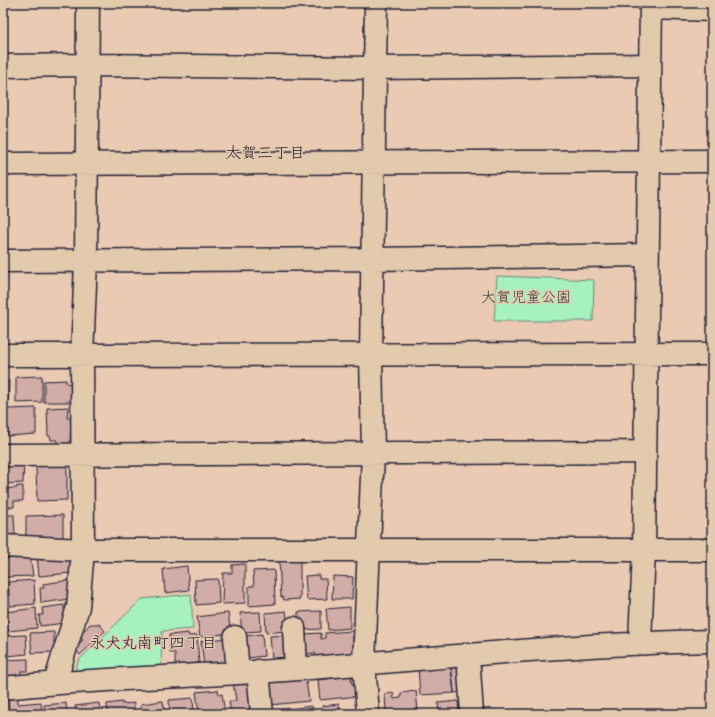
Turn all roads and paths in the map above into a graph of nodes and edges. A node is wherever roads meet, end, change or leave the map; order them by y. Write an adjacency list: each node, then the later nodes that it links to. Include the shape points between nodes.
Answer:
1 (88, 3): 5 (street)
2 (376, 3): 8 (street)
3 (651, 6): 4 (street); 6 (street)
4 (712, 10)
5 (88, 65): 7 (street); 8 (street); 11 (street)
6 (650, 65): 8 (street); 12 (street)
7 (3, 66)
8 (376, 68): 10 (street)
9 (712, 161): 12 (street)
10 (373, 162): 11 (street); 12 (street); 15 (street)
11 (87, 163): 13 (street); 17 (street)
12 (649, 163): 14 (street)
13 (3, 164)
14 (647, 255): 15 (street); 22 (street)
15 (372, 259): 17 (street); 21 (street)
16 (3, 261): 17 (street)
17 (86, 261): 20 (street)
18 (712, 354): 22 (street)
19 (3, 355): 20 (street)
20 (82, 355): 21 (street); 25 (street)
21 (371, 355): 22 (street); 24 (street)
22 (647, 355): 23 (street)
23 (645, 452): 24 (street); 30 (street)
24 (373, 453): 25 (street); 29 (street)
25 (83, 455): 26 (street); 28 (street)
26 (3, 456)
27 (3, 546): 28 (street)
28 (83, 550): 29 (street); 40 (street, via 78,608)
29 (369, 550): 30 (street); 37 (street)
30 (644, 550): 31 (street); 35 (street)
31 (712, 550)
32 (294, 628): 38 (street)
33 (235, 637): 39 (street)
34 (712, 641): 35 (street)
35 (640, 642): 36 (street)
36 (468, 654): 37 (street); 44 (street)
37 (364, 663): 38 (street); 43 (street)
38 (296, 669): 39 (street)
39 (248, 672): 40 (street); 42 (street)
40 (55, 683): 41 (street)
41 (3, 688)
42 (262, 714)
43 (368, 714)
44 (472, 714)

